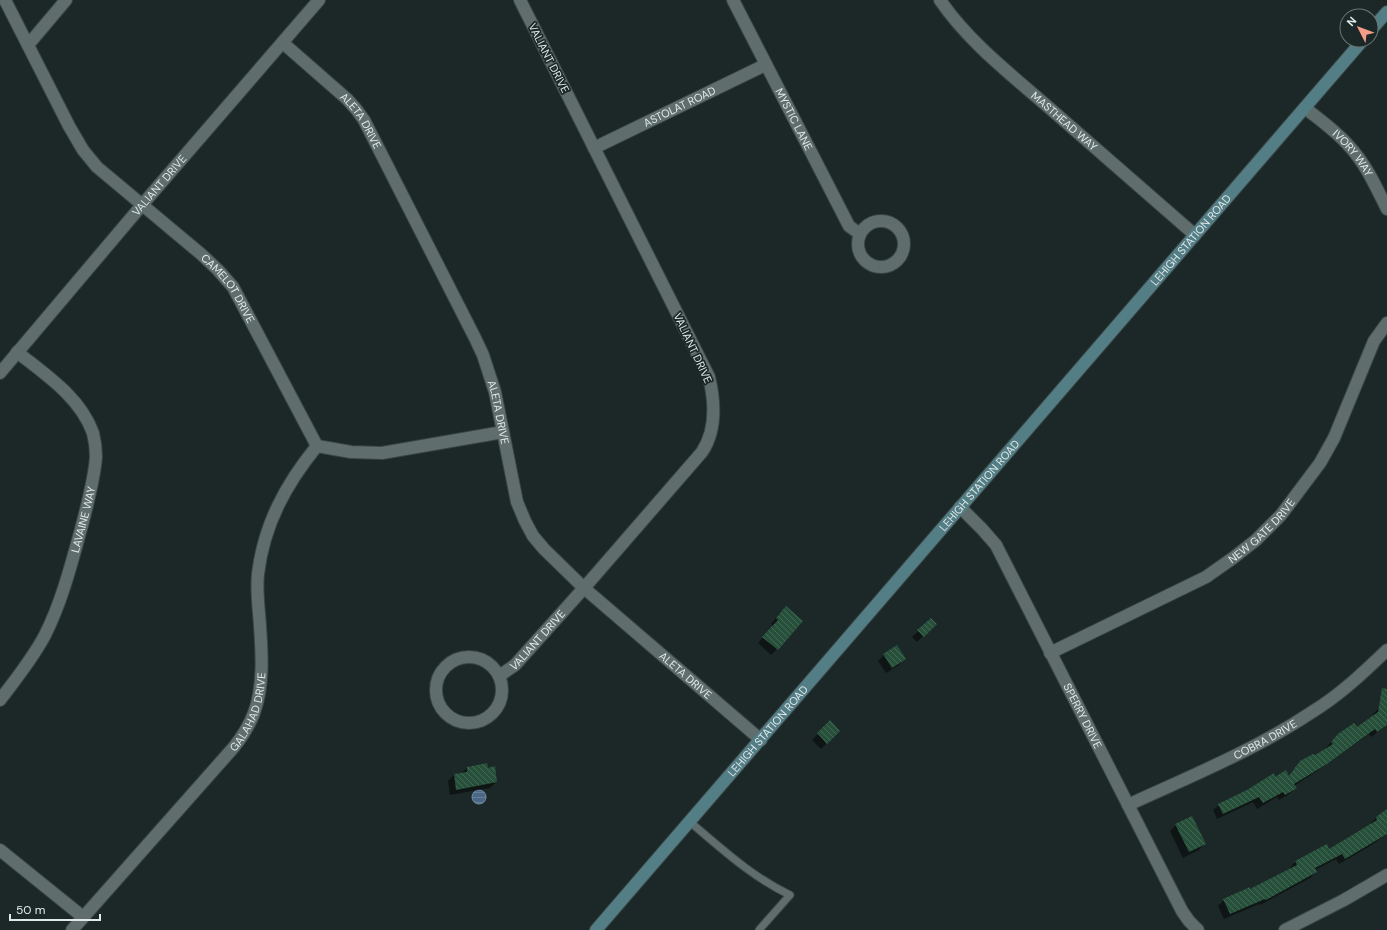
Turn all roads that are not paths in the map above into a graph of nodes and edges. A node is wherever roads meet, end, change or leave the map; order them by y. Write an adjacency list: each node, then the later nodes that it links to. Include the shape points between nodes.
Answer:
1 (5, 0): 10 (street, CAMELOT DRIVE)
2 (66, 0): 10 (street)
3 (319, 0): 9 (street, VALIANT DRIVE)
4 (520, 0): 14 (street, VALIANT DRIVE)
5 (734, 0): 12 (street, MYSTIC LANE)
6 (940, 0): 18 (street, MASTHEAD WAY, via 970,36 1009,72)
7 (1387, 12): 8 (main road)
8 (1379, 21)
9 (282, 43): 15 (street, VALIANT DRIVE); 22 (street, ALETA DRIVE, via 347,99 364,120 483,355 495,392)
10 (28, 45): 15 (street, CAMELOT DRIVE, via 83,150 97,167)
11 (1356, 48): 13 (main road, LEHIGH STATION ROAD)
12 (765, 64): 14 (street, ASTOLAT ROAD); 17 (street, MYSTIC LANE, via 849,226)
13 (1304, 108): 16 (street, IVORY WAY, via 1350,146 1370,175); 18 (main road, LEHIGH STATION ROAD)
14 (594, 148): 25 (street, VALIANT DRIVE, via 709,377 713,409 707,445 702,452)
15 (142, 204): 20 (street, VALIANT DRIVE); 23 (street, CAMELOT DRIVE, via 201,254 233,287)
16 (1387, 209)
17 (860, 234)
18 (1195, 235): 24 (main road, LEHIGH STATION ROAD)
19 (1387, 323): 27 (street, NEW GATE DRIVE, via 1374,341 1337,430 1320,463 1281,515 1256,540 1206,577)
20 (17, 352): 21 (street, VALIANT DRIVE); 29 (street, LAVAINE WAY, via 51,378 84,414 96,446 96,458 86,511 59,602 32,657)
21 (0, 372)
22 (503, 432): 23 (street, via 382,453 351,452); 25 (street, ALETA DRIVE, via 517,502 525,521 544,549)
23 (317, 446): 35 (street, GALAHAD DRIVE, via 284,492 263,548 258,575 261,681 255,709 246,731)
24 (960, 507): 27 (street, SPERRY DRIVE, via 996,545); 30 (main road, LEHIGH STATION ROAD)
25 (584, 588): 28 (street, VALIANT DRIVE, via 515,665); 30 (street, ALETA DRIVE)
26 (1387, 650): 31 (street, COBRA DRIVE, via 1356,679 1314,712 1238,755)
27 (1050, 653): 31 (street, SPERRY DRIVE)
28 (500, 676): 28 (street, VALIANT DRIVE, via 485,661 475,657 454,660 440,676 437,686 441,707 448,715 468,722 479,721 489,716 497,708 501,698)
29 (0, 700)
30 (761, 740): 32 (main road, LEHIGH STATION ROAD)
31 (1128, 805): 39 (street, SPERRY DRIVE, via 1182,911)
32 (690, 822): 37 (main road, LEHIGH STATION ROAD); 38 (lane, via 746,870 790,895)
33 (0, 850): 35 (street)
34 (1387, 875): 40 (street)
35 (83, 917): 36 (street, GALAHAD DRIVE)
36 (72, 930)
37 (596, 930)
38 (759, 930)
39 (1198, 930)
40 (1285, 930)

